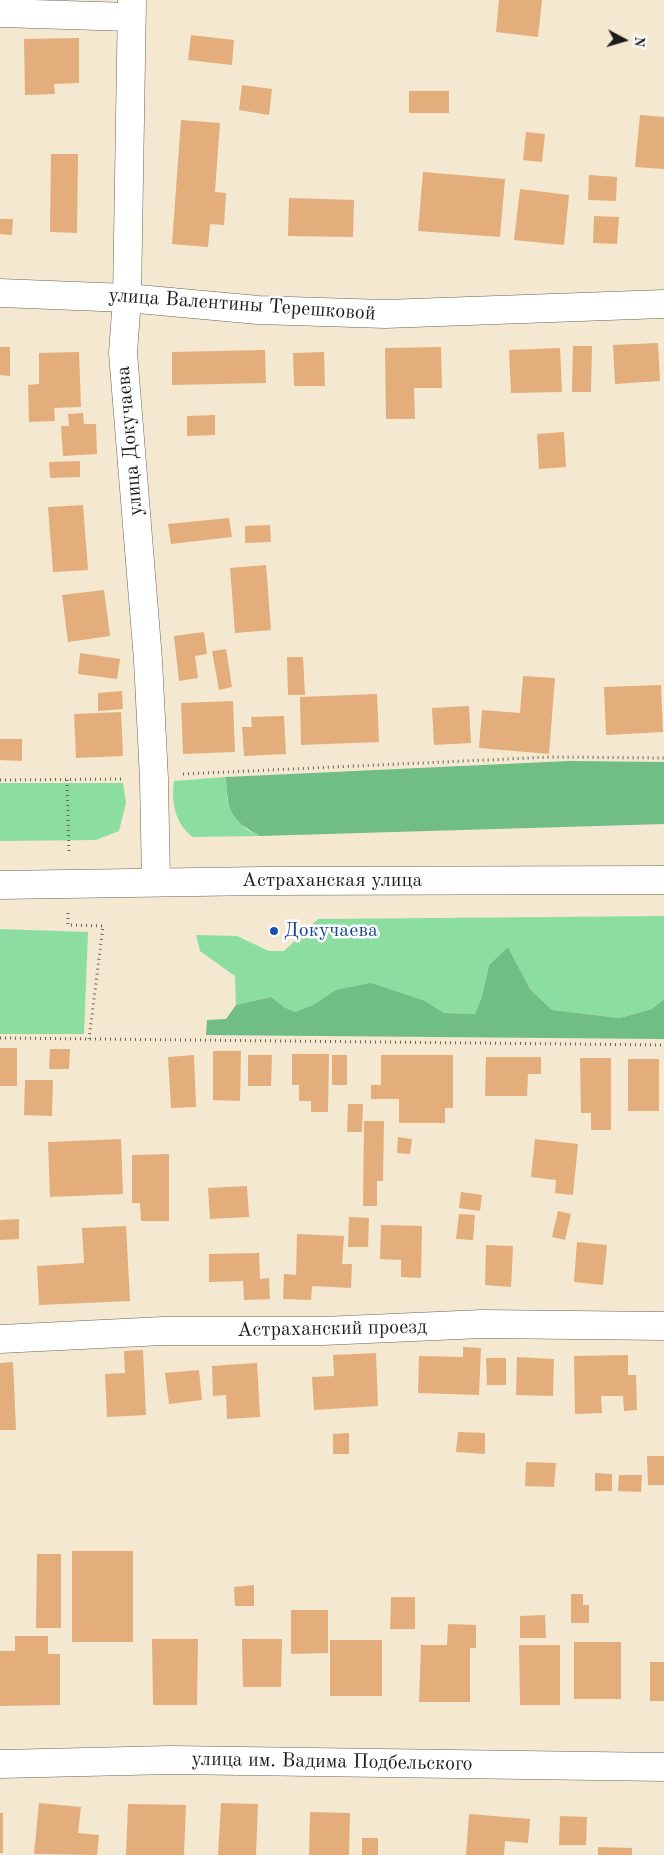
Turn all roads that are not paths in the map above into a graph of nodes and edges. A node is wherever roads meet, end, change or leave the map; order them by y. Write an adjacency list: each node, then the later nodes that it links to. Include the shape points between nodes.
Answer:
1 (132, 8): 2 (street); 4 (street, улица Докучаева)
2 (0, 13)
3 (0, 293): 4 (street, улица Валентины Терешковой)
4 (127, 298): 5 (street, улица Валентины Терешковой, via 258,310 385,314); 7 (street, улица Докучаева, via 123,353 148,660)
5 (664, 304)
6 (664, 880): 7 (street, Астраханская улица)
7 (156, 882): 8 (street, Астраханская улица)
8 (0, 885)
9 (664, 1326): 10 (street, Астраханский проезд, via 482,1324 323,1331 163,1331)
10 (0, 1339)
11 (0, 1764): 12 (street, улица им. Вадима Подбельского, via 170,1760)
12 (664, 1767)

